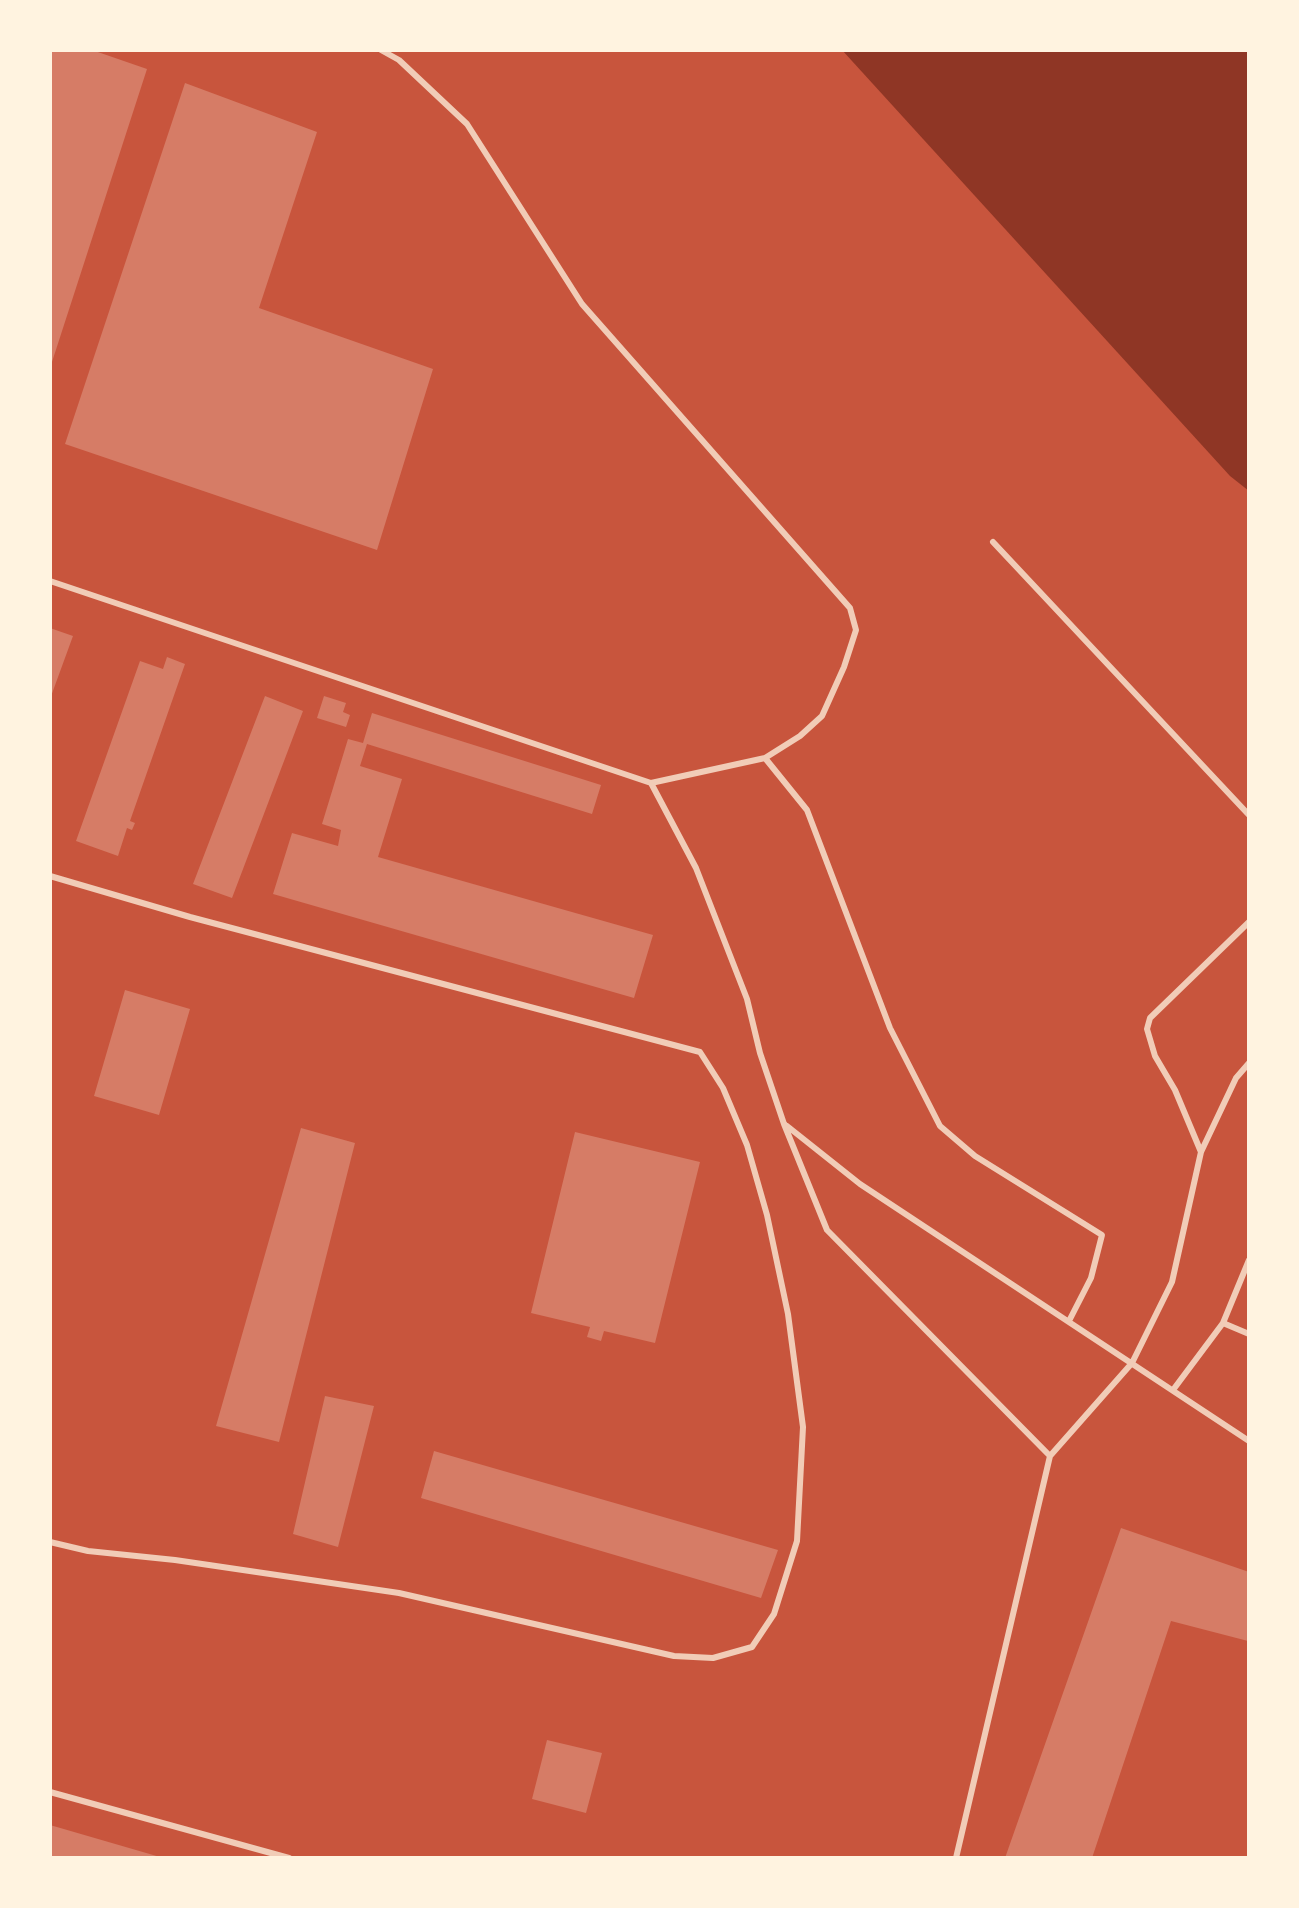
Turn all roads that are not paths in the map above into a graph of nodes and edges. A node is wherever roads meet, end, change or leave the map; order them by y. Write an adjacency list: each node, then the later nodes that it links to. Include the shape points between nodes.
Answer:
1 (381, 50): 4 (lane, via 399,60 467,124 582,304 850,608 856,630 822,716)
2 (993, 542): 6 (lane)
3 (50, 581): 5 (lane)
4 (765, 758): 5 (lane); 13 (lane, via 807,810 890,1028 940,1126 975,1156 1102,1235 1091,1278)
5 (651, 783): 10 (lane, via 696,868 747,999)
6 (1249, 815)
7 (50, 876): 20 (lane, via 700,1052 723,1088 763,1201 788,1314 803,1427 797,1541 774,1614 752,1647 713,1658 674,1656 399,1593)
8 (1249, 922): 11 (lane, via 1150,1018 1147,1029)
9 (1249, 1063): 11 (lane, via 1236,1078)
10 (784, 1124): 13 (lane, via 860,1184); 19 (lane, via 827,1230)
11 (1201, 1152): 16 (lane, via 1172,1282)
12 (1249, 1260): 14 (lane)
13 (1069, 1321): 16 (lane)
14 (1223, 1323): 15 (lane); 17 (lane)
15 (1249, 1334)
16 (1132, 1363): 17 (lane); 19 (lane)
17 (1173, 1390): 18 (lane)
18 (1249, 1441)
19 (1050, 1456): 23 (lane)
20 (50, 1542)
21 (50, 1792): 22 (lane)
22 (289, 1858)
23 (956, 1858)

